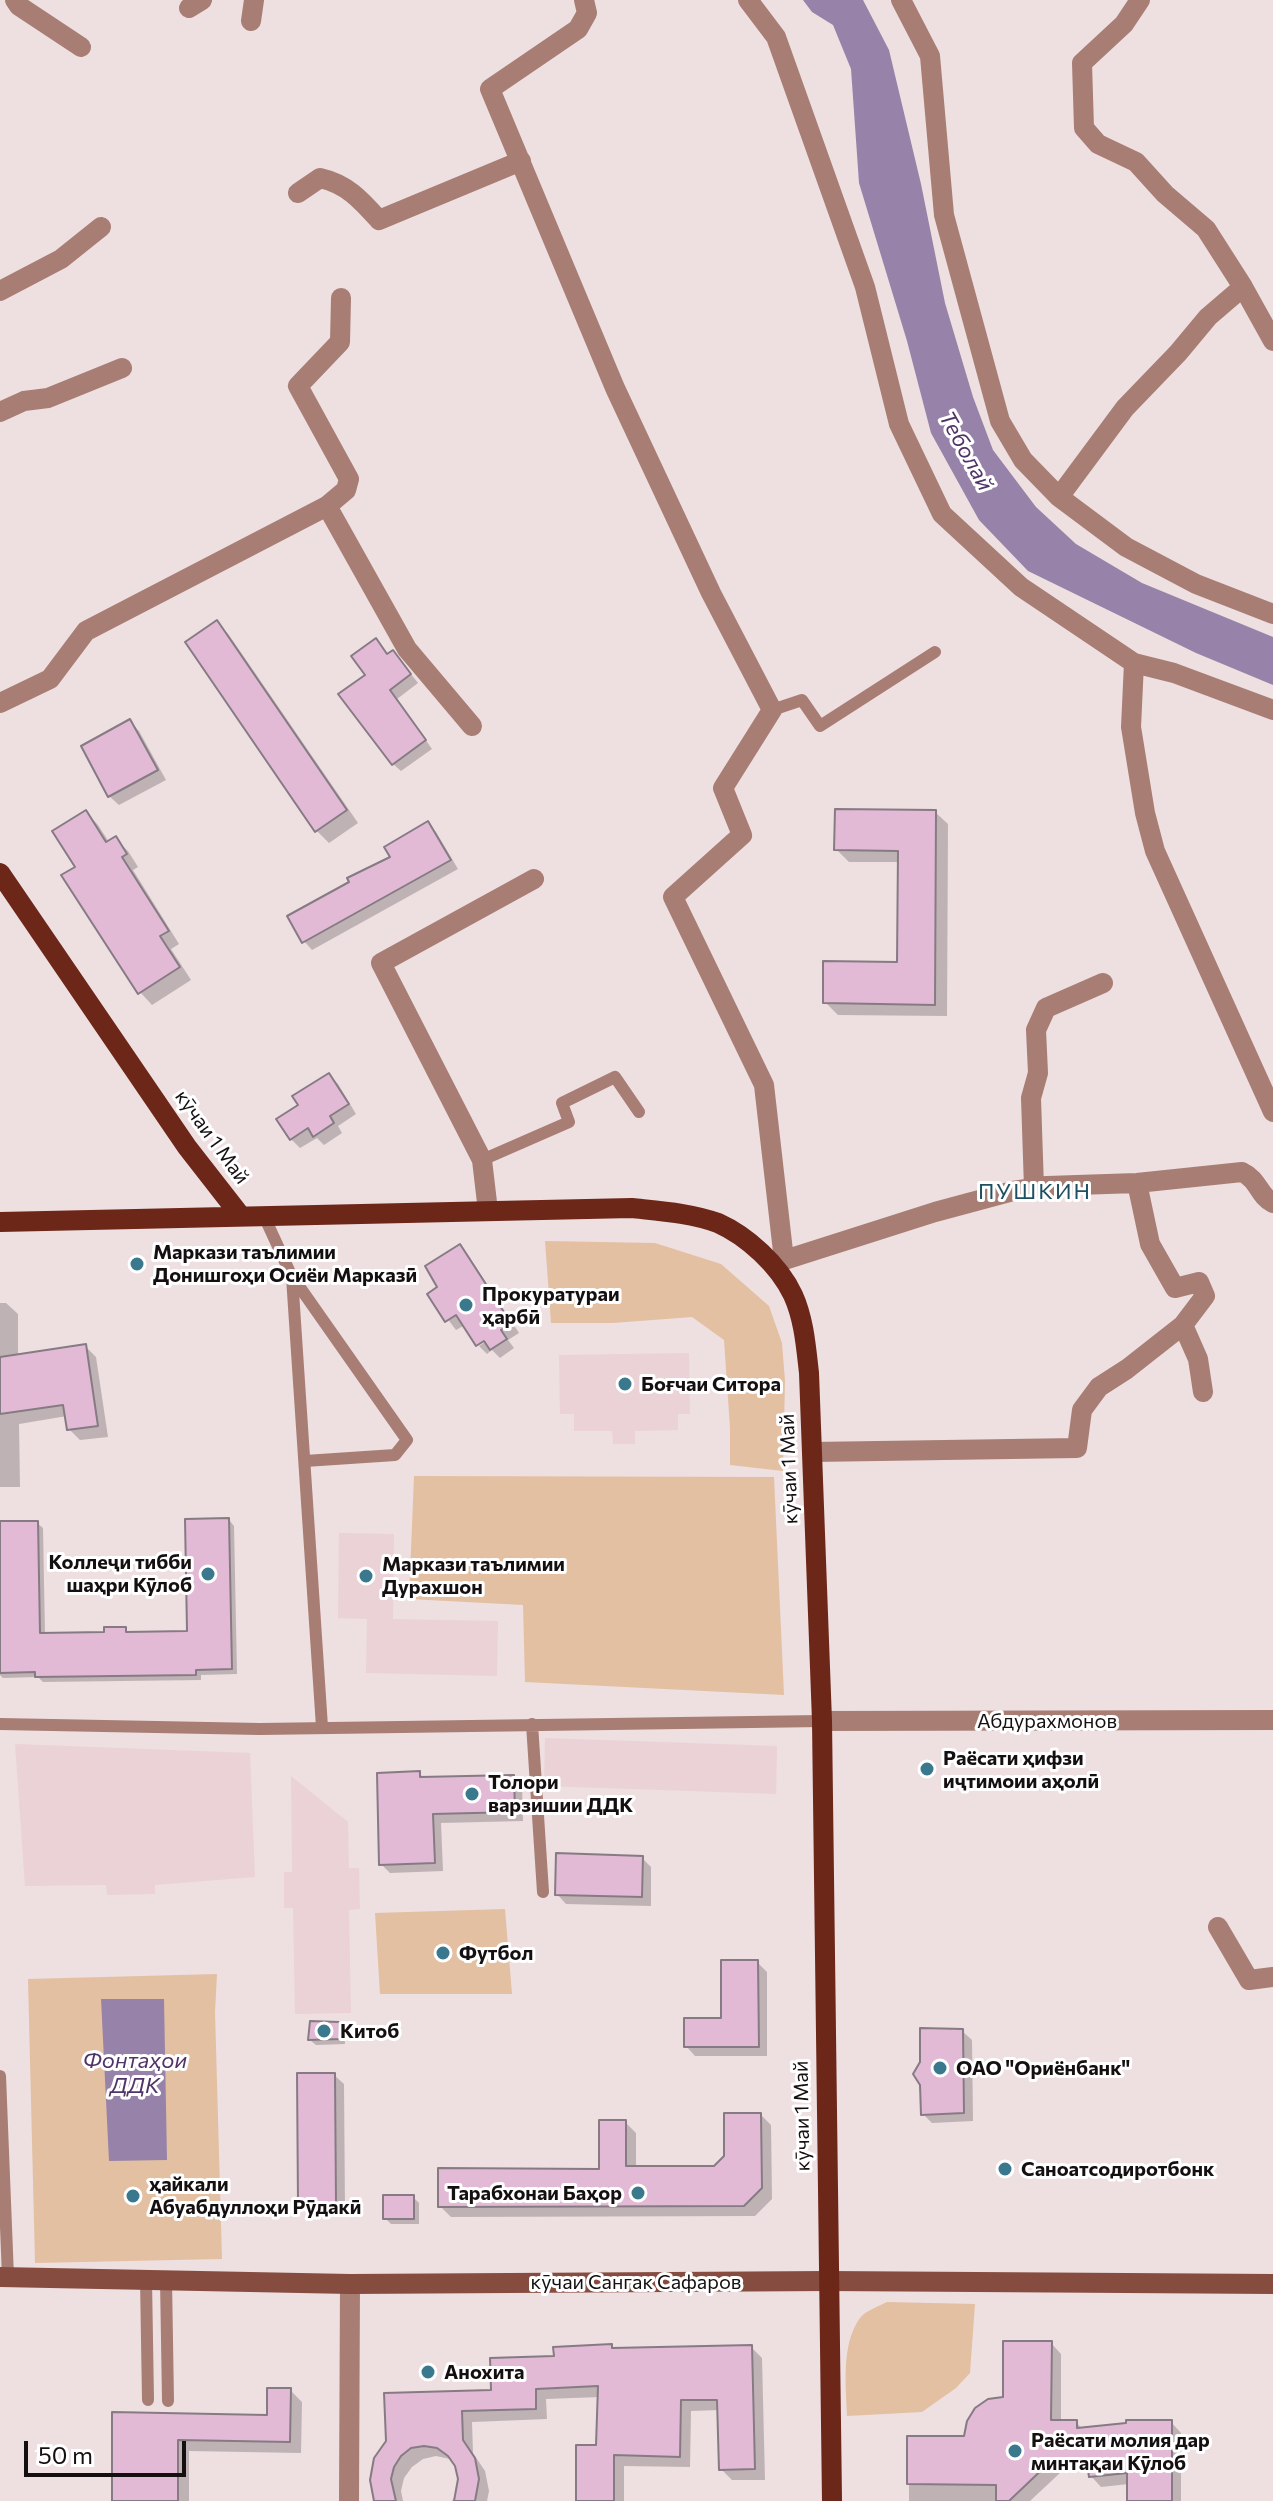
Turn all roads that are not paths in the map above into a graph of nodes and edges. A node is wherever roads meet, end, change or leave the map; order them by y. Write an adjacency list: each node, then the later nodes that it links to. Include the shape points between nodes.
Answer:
1 (15, 0): 6 (street)
2 (584, 0): 7 (street, via 587,13 578,29 490,89)
3 (748, 0): 20 (street, via 776,37 865,287 899,424 942,514 1021,587)
4 (901, 0): 16 (street, via 930,56 944,215 1000,421 1023,460)
5 (1140, 0): 10 (street, via 1124,24 1082,63 1084,128 1098,144 1136,162 1206,229)
6 (81, 47)
7 (521, 161): 8 (street, via 379,220 337,182 320,178); 22 (street, via 615,388)
8 (298, 193)
9 (101, 227): 11 (street, via 61,259)
10 (1243, 287): 13 (street); 16 (street, via 1208,317 1125,408)
11 (0, 291)
12 (341, 298): 17 (street, via 340,342 298,386 349,479 346,490)
13 (1273, 341)
14 (122, 368): 15 (street)
15 (0, 412)
16 (1059, 497): 18 (street, via 1126,547 1196,584)
17 (327, 506): 21 (street, via 86,631 50,679); 24 (street, via 407,649)
18 (1273, 614)
19 (935, 652): 22 (lane, via 820,726 802,700)
20 (1134, 663): 23 (street); 29 (street, via 1131,727 1155,851)
21 (0, 703)
22 (772, 710): 38 (street, via 723,788 742,835 673,897 764,1085)
23 (1273, 710)
24 (472, 726)
25 (0, 873): 35 (main road, кӯчаи 1 Май, via 187,1147)
26 (534, 879): 30 (street, via 381,963)
27 (1103, 983): 32 (street, via 1046,1008 1036,1030 1038,1073 1031,1098)
28 (639, 1112): 30 (lane, via 615,1077 562,1103 569,1122)
29 (1273, 1112)
30 (482, 1160): 34 (street)
31 (1137, 1183): 32 (street); 33 (street, via 1242,1172 1253,1177 1261,1194); 40 (street, via 1150,1244 1175,1288 1199,1282 1205,1296)
32 (1034, 1188): 38 (street, via 935,1212)
33 (1273, 1203)
34 (488, 1211): 36 (main road, кӯчаи 1 Май); 38 (main road, кӯчаи 1 Май, via 632,1208 682,1214 718,1224)
35 (240, 1215): 36 (main road, кӯчаи 1 Май); 37 (main road)
36 (264, 1216): 39 (lane)
37 (0, 1222)
38 (778, 1262): 42 (main road, кӯчаи 1 Май, via 804,1334)
39 (292, 1277): 43 (lane); 43 (lane, via 407,1440 395,1455)
40 (1183, 1325): 41 (street, via 1198,1359); 42 (street, via 1099,1387 1082,1410 1077,1448)
41 (1203, 1392)
42 (812, 1452): 45 (main road, кӯчаи 1 Май)
43 (305, 1461): 48 (lane)
44 (1273, 1720): 45 (street, Абдурахмонов)
45 (822, 1721): 47 (lane); 55 (main road, кӯчаи 1 Май)
46 (0, 1724): 48 (lane)
47 (532, 1724): 48 (lane); 49 (lane)
48 (322, 1727)
49 (543, 1892)
50 (1218, 1927): 51 (street, via 1249,1980)
51 (1273, 1977)
52 (0, 2076): 53 (lane)
53 (4, 2277): 54 (street, кӯчаи Сангак Сафаров)
54 (156, 2279): 56 (street, кӯчаи Сангак Сафаров); 58 (lane); 59 (lane)
55 (828, 2281): 56 (street, кӯчаи Сангак Сафаров); 57 (street, кӯчаи Сангак Сафаров); 61 (main road, кӯчаи 1 Май)
56 (350, 2284): 60 (street)
57 (1273, 2284)
58 (148, 2400)
59 (168, 2401)
60 (349, 2501)
61 (832, 2501)

